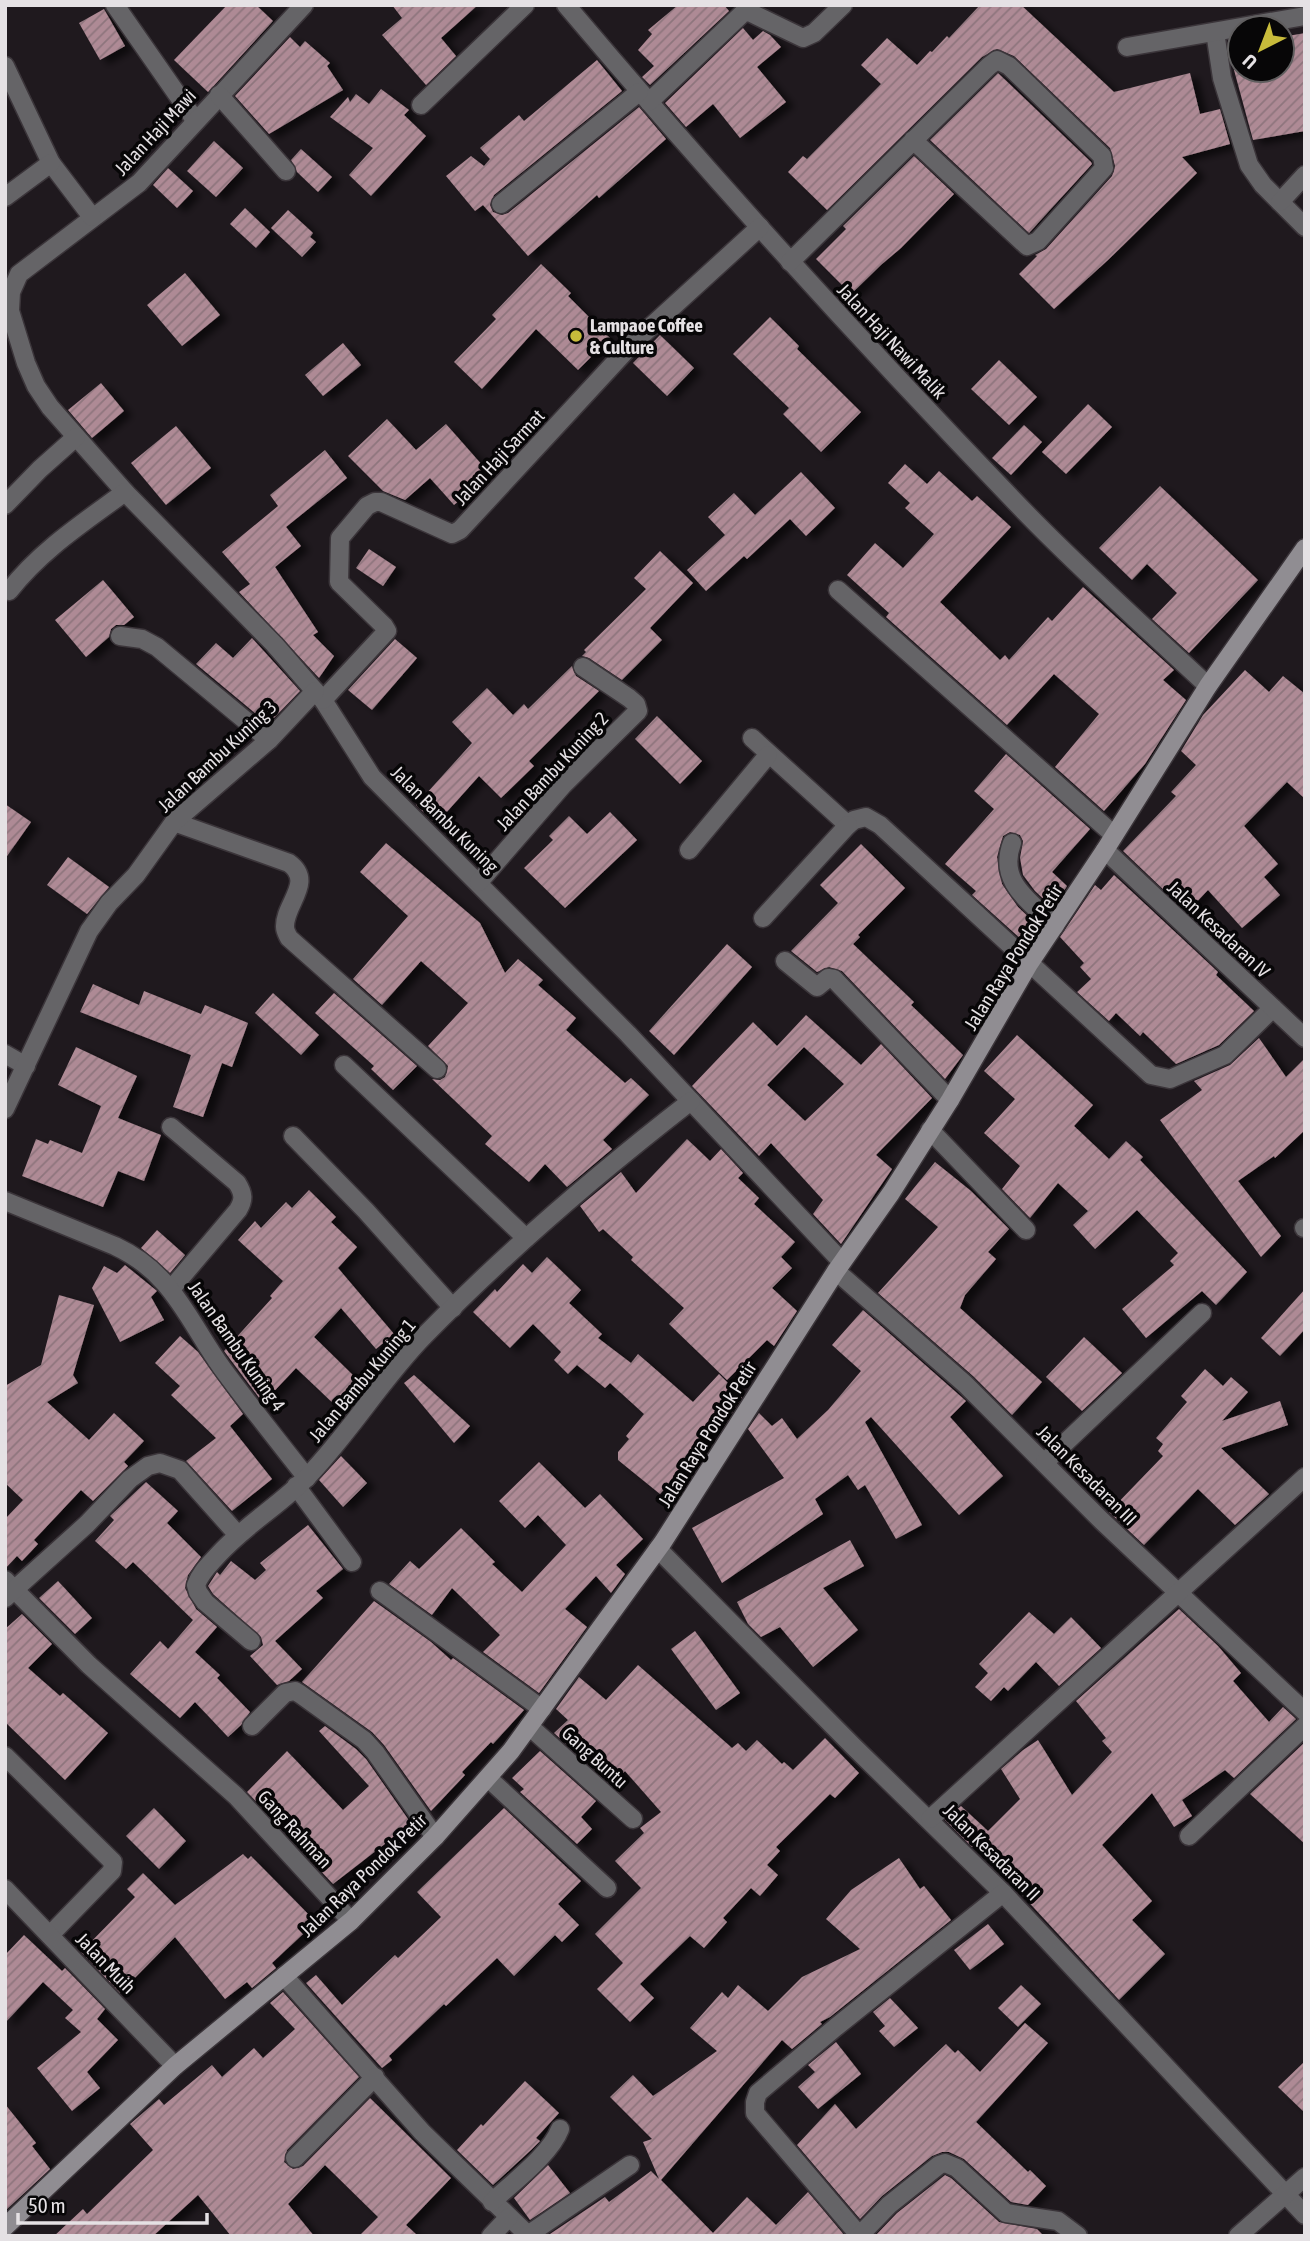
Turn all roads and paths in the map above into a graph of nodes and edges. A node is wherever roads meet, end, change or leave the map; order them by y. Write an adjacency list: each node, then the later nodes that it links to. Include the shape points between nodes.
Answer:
1 (115, 5): 13 (street)
2 (525, 5): 12 (street)
3 (566, 5): 11 (street, Jalan Haji Nawi Malik)
4 (843, 5): 11 (street, via 803,38 743,13)
5 (297, 7): 10 (street, Jalan Haji Mawi)
6 (1305, 16): 7 (street)
7 (1215, 32): 8 (street); 19 (street, via 1222,78 1249,165)
8 (1127, 47)
9 (7, 72): 15 (street)
10 (219, 95): 13 (street, Jalan Haji Mawi); 16 (street)
11 (644, 97): 20 (street); 22 (street, Jalan Haji Nawi Malik)
12 (421, 105)
13 (195, 120): 21 (street, Jalan Haji Mawi, via 139,183)
14 (913, 140): 14 (street, via 997,60 1102,156 1104,168 1038,241 1027,246); 24 (street)
15 (51, 163): 18 (street); 21 (street)
16 (286, 171)
17 (1305, 175): 19 (street)
18 (5, 197)
19 (1280, 202): 23 (street)
20 (501, 204)
21 (92, 217): 25 (street, Jalan Haji Mawi, via 19,274)
22 (760, 227): 24 (street, Jalan Haji Nawi Malik); 35 (street, Jalan Haji Sarmat, via 633,343 460,530 452,534 382,502 366,506 339,540 339,582 387,631)
23 (1305, 227)
24 (790, 262): 34 (street, Jalan Haji Nawi Malik, via 1025,512)
25 (9, 311): 26 (street, Jalan Bambu Kuning, via 36,386)
26 (76, 437): 27 (street, Jalan Bambu Kuning); 28 (street)
27 (125, 492): 31 (street, via 48,548); 35 (street, Jalan Bambu Kuning)
28 (5, 505)
29 (1305, 548): 34 (main road, Jalan Raya Pondok Petir)
30 (838, 590): 42 (street, Jalan Kesadaran IV)
31 (9, 591)
32 (120, 636): 37 (street, via 158,647)
33 (583, 667): 44 (street, Jalan Bambu Kuning 2, via 629,698 638,711 563,786)
34 (1208, 685): 42 (main road, Jalan Raya Pondok Petir)
35 (319, 695): 37 (street, Jalan Bambu Kuning 3); 44 (street, Jalan Bambu Kuning, via 372,777)
36 (752, 738): 38 (street)
37 (270, 740): 39 (street, Jalan Bambu Kuning 3)
38 (768, 755): 40 (street); 43 (street)
39 (174, 822): 53 (street, Jalan Bambu Kuning 3, via 89,931); 54 (street, via 297,869 300,878 285,927 289,938)
40 (848, 825): 45 (street); 48 (street, via 866,817 880,825)
41 (1012, 843): 46 (street, via 1007,869 1016,888)
42 (1110, 843): 46 (main road, Jalan Raya Pondok Petir); 49 (street, Jalan Kesadaran IV)
43 (689, 850)
44 (479, 882): 56 (street, Jalan Bambu Kuning)
45 (763, 918)
46 (1055, 926): 48 (main road, Jalan Raya Pondok Petir)
47 (785, 961): 55 (street, via 817,987 834,979)
48 (1029, 964): 49 (street, via 1141,1068 1160,1079 1225,1055); 55 (main road, Jalan Raya Pondok Petir)
49 (1273, 1008): 50 (street, Jalan Kesadaran IV)
50 (1305, 1038)
51 (5, 1055): 53 (street)
52 (344, 1065): 63 (street)
53 (26, 1066): 57 (street, Jalan Bambu Kuning 3)
54 (437, 1069)
55 (950, 1100): 59 (main road, Jalan Raya Pondok Petir)
56 (691, 1101): 63 (street, Jalan Bambu Kuning 1); 64 (street, Jalan Bambu Kuning)
57 (5, 1109)
58 (171, 1126): 65 (street, via 243,1192 238,1210)
59 (930, 1130): 62 (street); 64 (main road, Jalan Raya Pondok Petir)
60 (293, 1136): 66 (street)
61 (5, 1201): 65 (street, Jalan Bambu Kuning 4, via 132,1254)
62 (1026, 1230)
63 (526, 1238): 66 (street, Jalan Bambu Kuning 1)
64 (839, 1266): 68 (street, Jalan Kesadaran III); 72 (main road, Jalan Raya Pondok Petir)
65 (172, 1288): 70 (street, Jalan Bambu Kuning 4)
66 (453, 1308): 70 (street, Jalan Bambu Kuning 1, via 399,1363)
67 (1202, 1313): 68 (street)
68 (1045, 1462): 76 (street, Jalan Kesadaran III)
69 (1305, 1477): 76 (street)
70 (302, 1482): 71 (street, Jalan Bambu Kuning 1); 73 (street, Jalan Bambu Kuning 4)
71 (237, 1534): 74 (street, via 180,1470 160,1463 130,1479 87,1524); 77 (street, Jalan Bambu Kuning 1, via 201,1574 197,1588 205,1602)
72 (658, 1549): 78 (main road, Jalan Raya Pondok Petir); 86 (street, Jalan Kesadaran II)
73 (352, 1562)
74 (8, 1589): 92 (street, Gang Rahman, via 236,1796)
75 (380, 1591): 78 (street)
76 (1177, 1591): 79 (street, Jalan Kesadaran III); 86 (street)
77 (251, 1641)
78 (542, 1709): 81 (main road, Jalan Raya Pondok Petir)
79 (1305, 1712)
80 (252, 1726): 88 (street, via 285,1693 300,1694 364,1740)
81 (529, 1726): 84 (main road, Jalan Raya Pondok Petir); 85 (street, Gang Buntu)
82 (1305, 1726): 87 (street)
83 (5, 1756): 93 (street, via 113,1862 112,1871)
84 (488, 1778): 88 (main road, Jalan Raya Pondok Petir); 89 (street)
85 (633, 1819)
86 (930, 1819): 91 (street, Jalan Kesadaran II)
87 (1189, 1836)
88 (435, 1837): 92 (main road, Jalan Raya Pondok Petir)
89 (607, 1888)
90 (5, 1889): 93 (street, Jalan Muih)
91 (1003, 1892): 101 (street, Jalan Kesadaran II); 108 (street, via 758,2093 755,2113)
92 (351, 1921): 94 (main road, Jalan Raya Pondok Petir)
93 (50, 1935): 95 (street, Jalan Muih)
94 (285, 1976): 95 (main road, Jalan Raya Pondok Petir); 96 (street)
95 (175, 2066): 105 (main road, Jalan Raya Pondok Petir)
96 (374, 2077): 98 (street); 102 (street)
97 (560, 2129): 102 (street, via 546,2150)
98 (295, 2158)
99 (630, 2165): 106 (street)
100 (1305, 2177): 101 (street)
101 (1285, 2194): 103 (street, Jalan Kesadaran II); 110 (street)
102 (492, 2202): 104 (street)
103 (1305, 2215)
104 (509, 2217): 106 (street); 107 (street)
105 (5, 2227)
106 (529, 2235)
107 (491, 2236)
108 (859, 2236): 109 (street, via 889,2205 945,2163 957,2168 1006,2213 1058,2221)
109 (1078, 2236)
110 (1238, 2236)

